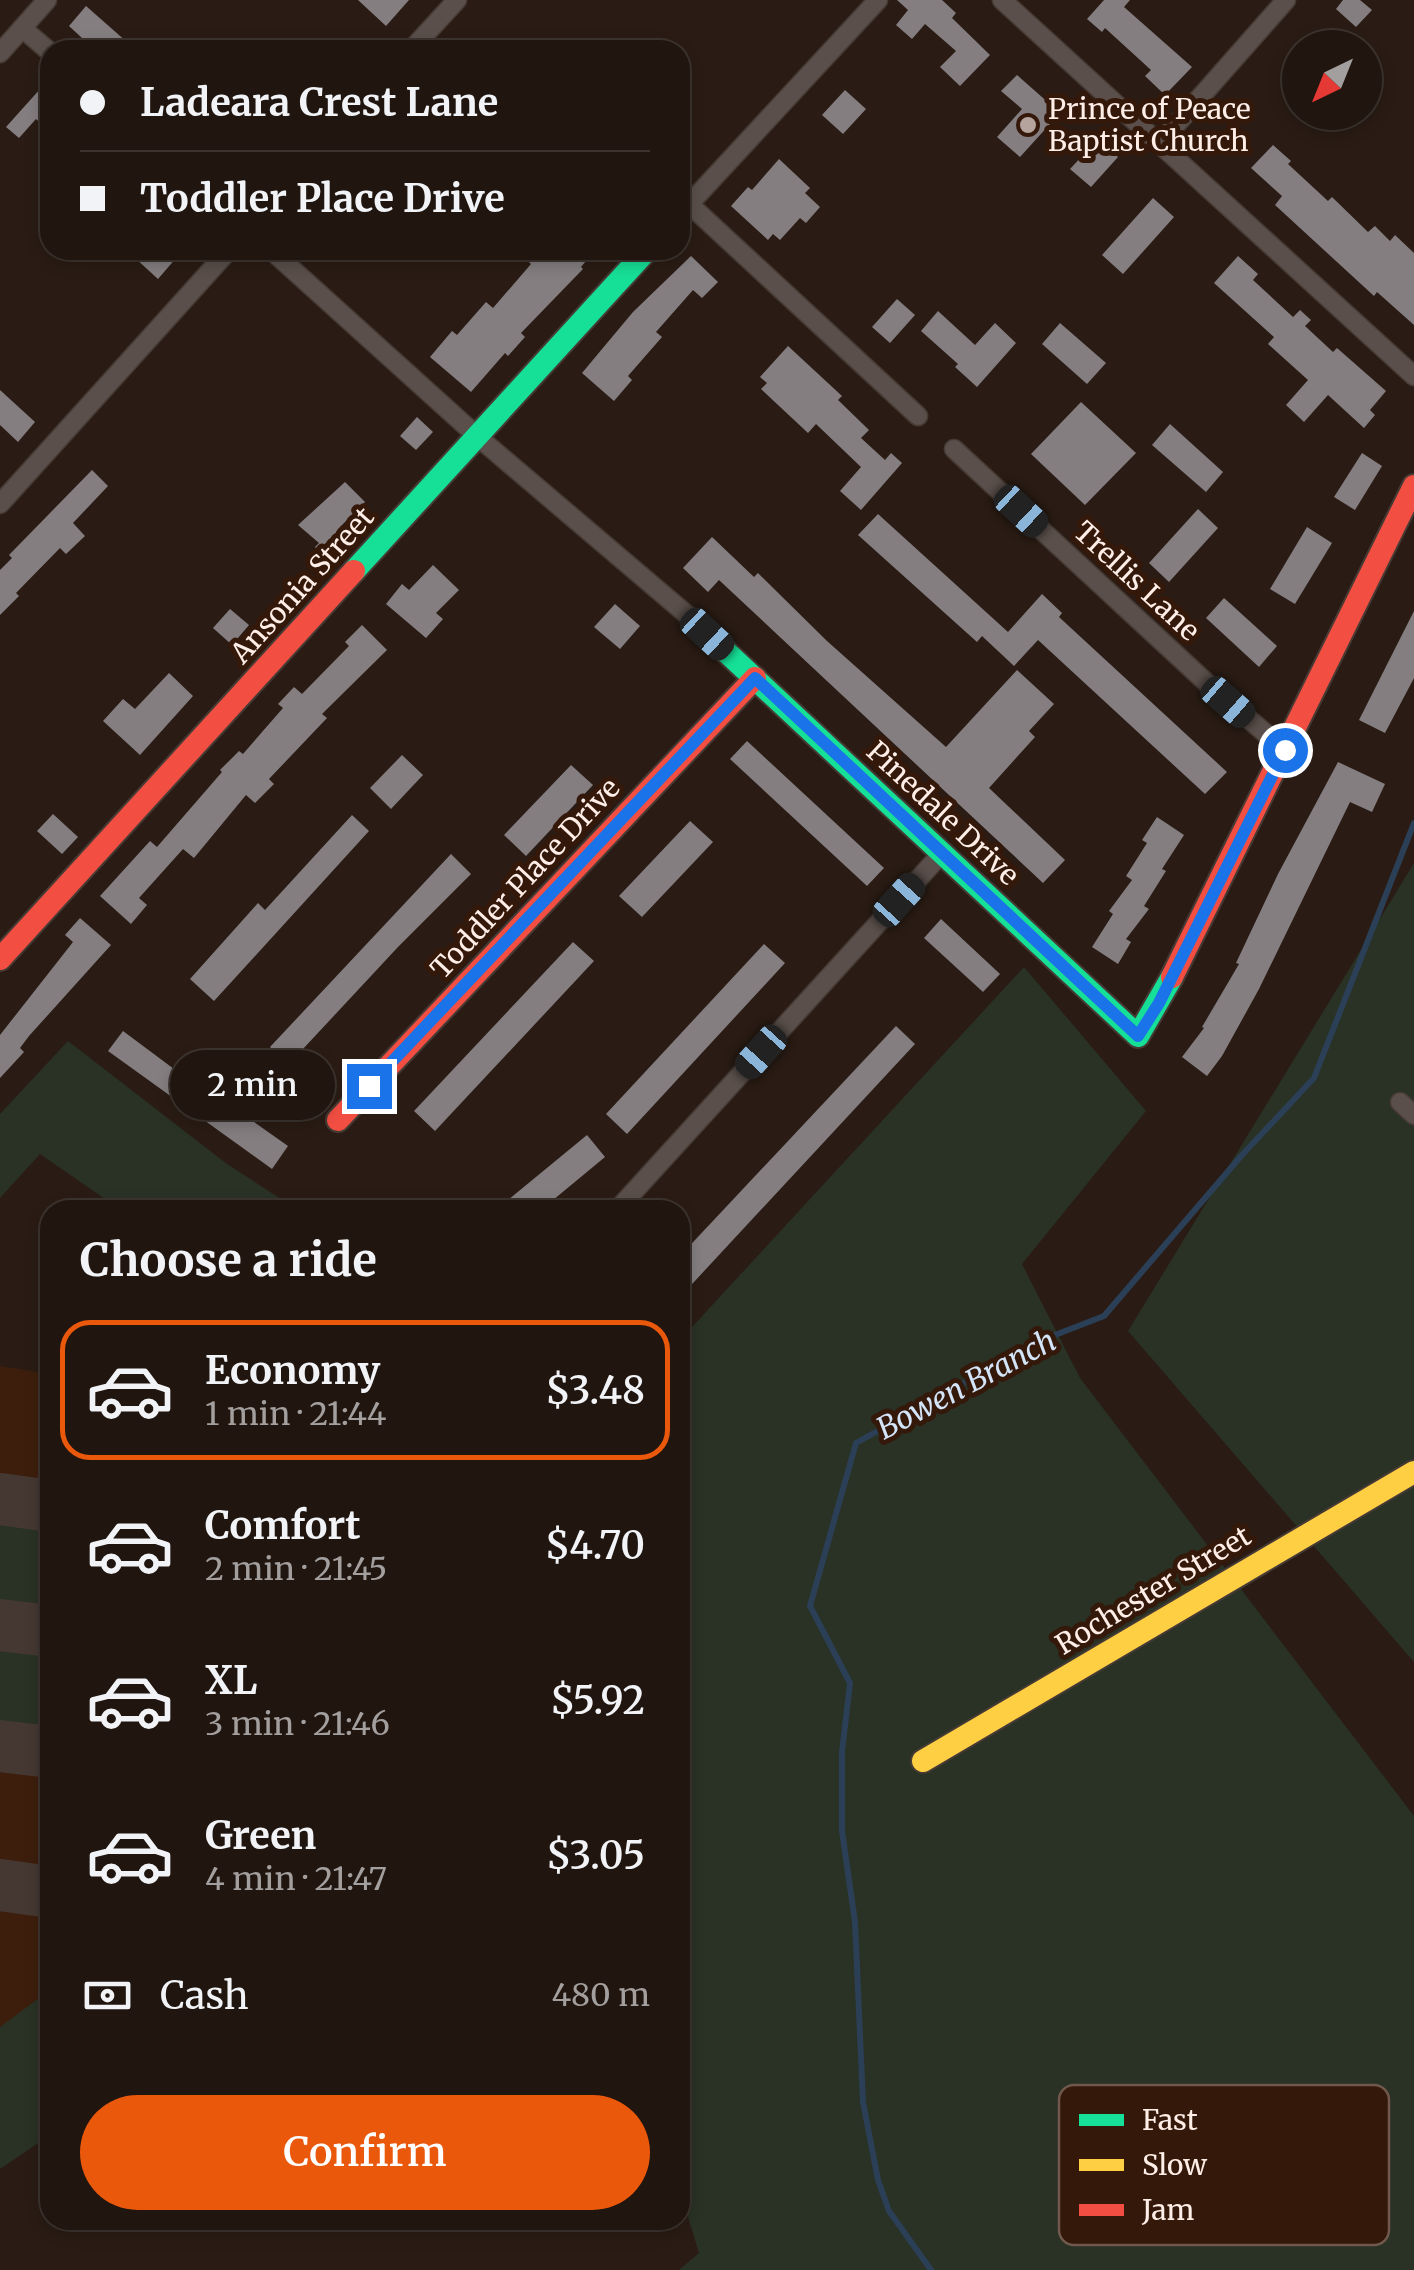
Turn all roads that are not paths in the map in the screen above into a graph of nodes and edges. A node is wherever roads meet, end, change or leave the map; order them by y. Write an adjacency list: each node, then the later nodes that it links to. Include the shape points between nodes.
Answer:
1 (47, 0): 6 (street)
2 (457, 0): 7 (street)
3 (878, 0): 11 (street)
4 (1002, 0): 10 (street)
5 (1286, 0): 10 (street)
6 (22, 28): 8 (street); 9 (street)
7 (420, 40)
8 (40, 43)
9 (0, 53)
10 (1159, 144): 16 (street)
11 (690, 203)
12 (690, 214): 17 (street)
13 (220, 260): 21 (street)
14 (283, 260): 18 (street, Pinedale Drive)
15 (638, 260): 18 (street, Ansonia Street)
16 (1414, 376)
17 (918, 416)
18 (478, 437): 22 (street, Pinedale Drive); 26 (street, Ansonia Street)
19 (954, 449): 24 (street, Trellis Lane)
20 (1414, 486): 24 (street)
21 (0, 504)
22 (700, 626): 23 (street, Pinedale Drive)
23 (755, 678): 25 (street, Pinedale Drive); 27 (street, Toddler Place Drive)
24 (1285, 750): 25 (street, Pinedale Drive, via 1138,1036)
25 (942, 853): 28 (street)
26 (0, 959)
27 (338, 1120)
28 (626, 1200)
29 (1414, 1472): 30 (street, Rochester Street)
30 (923, 1761)

